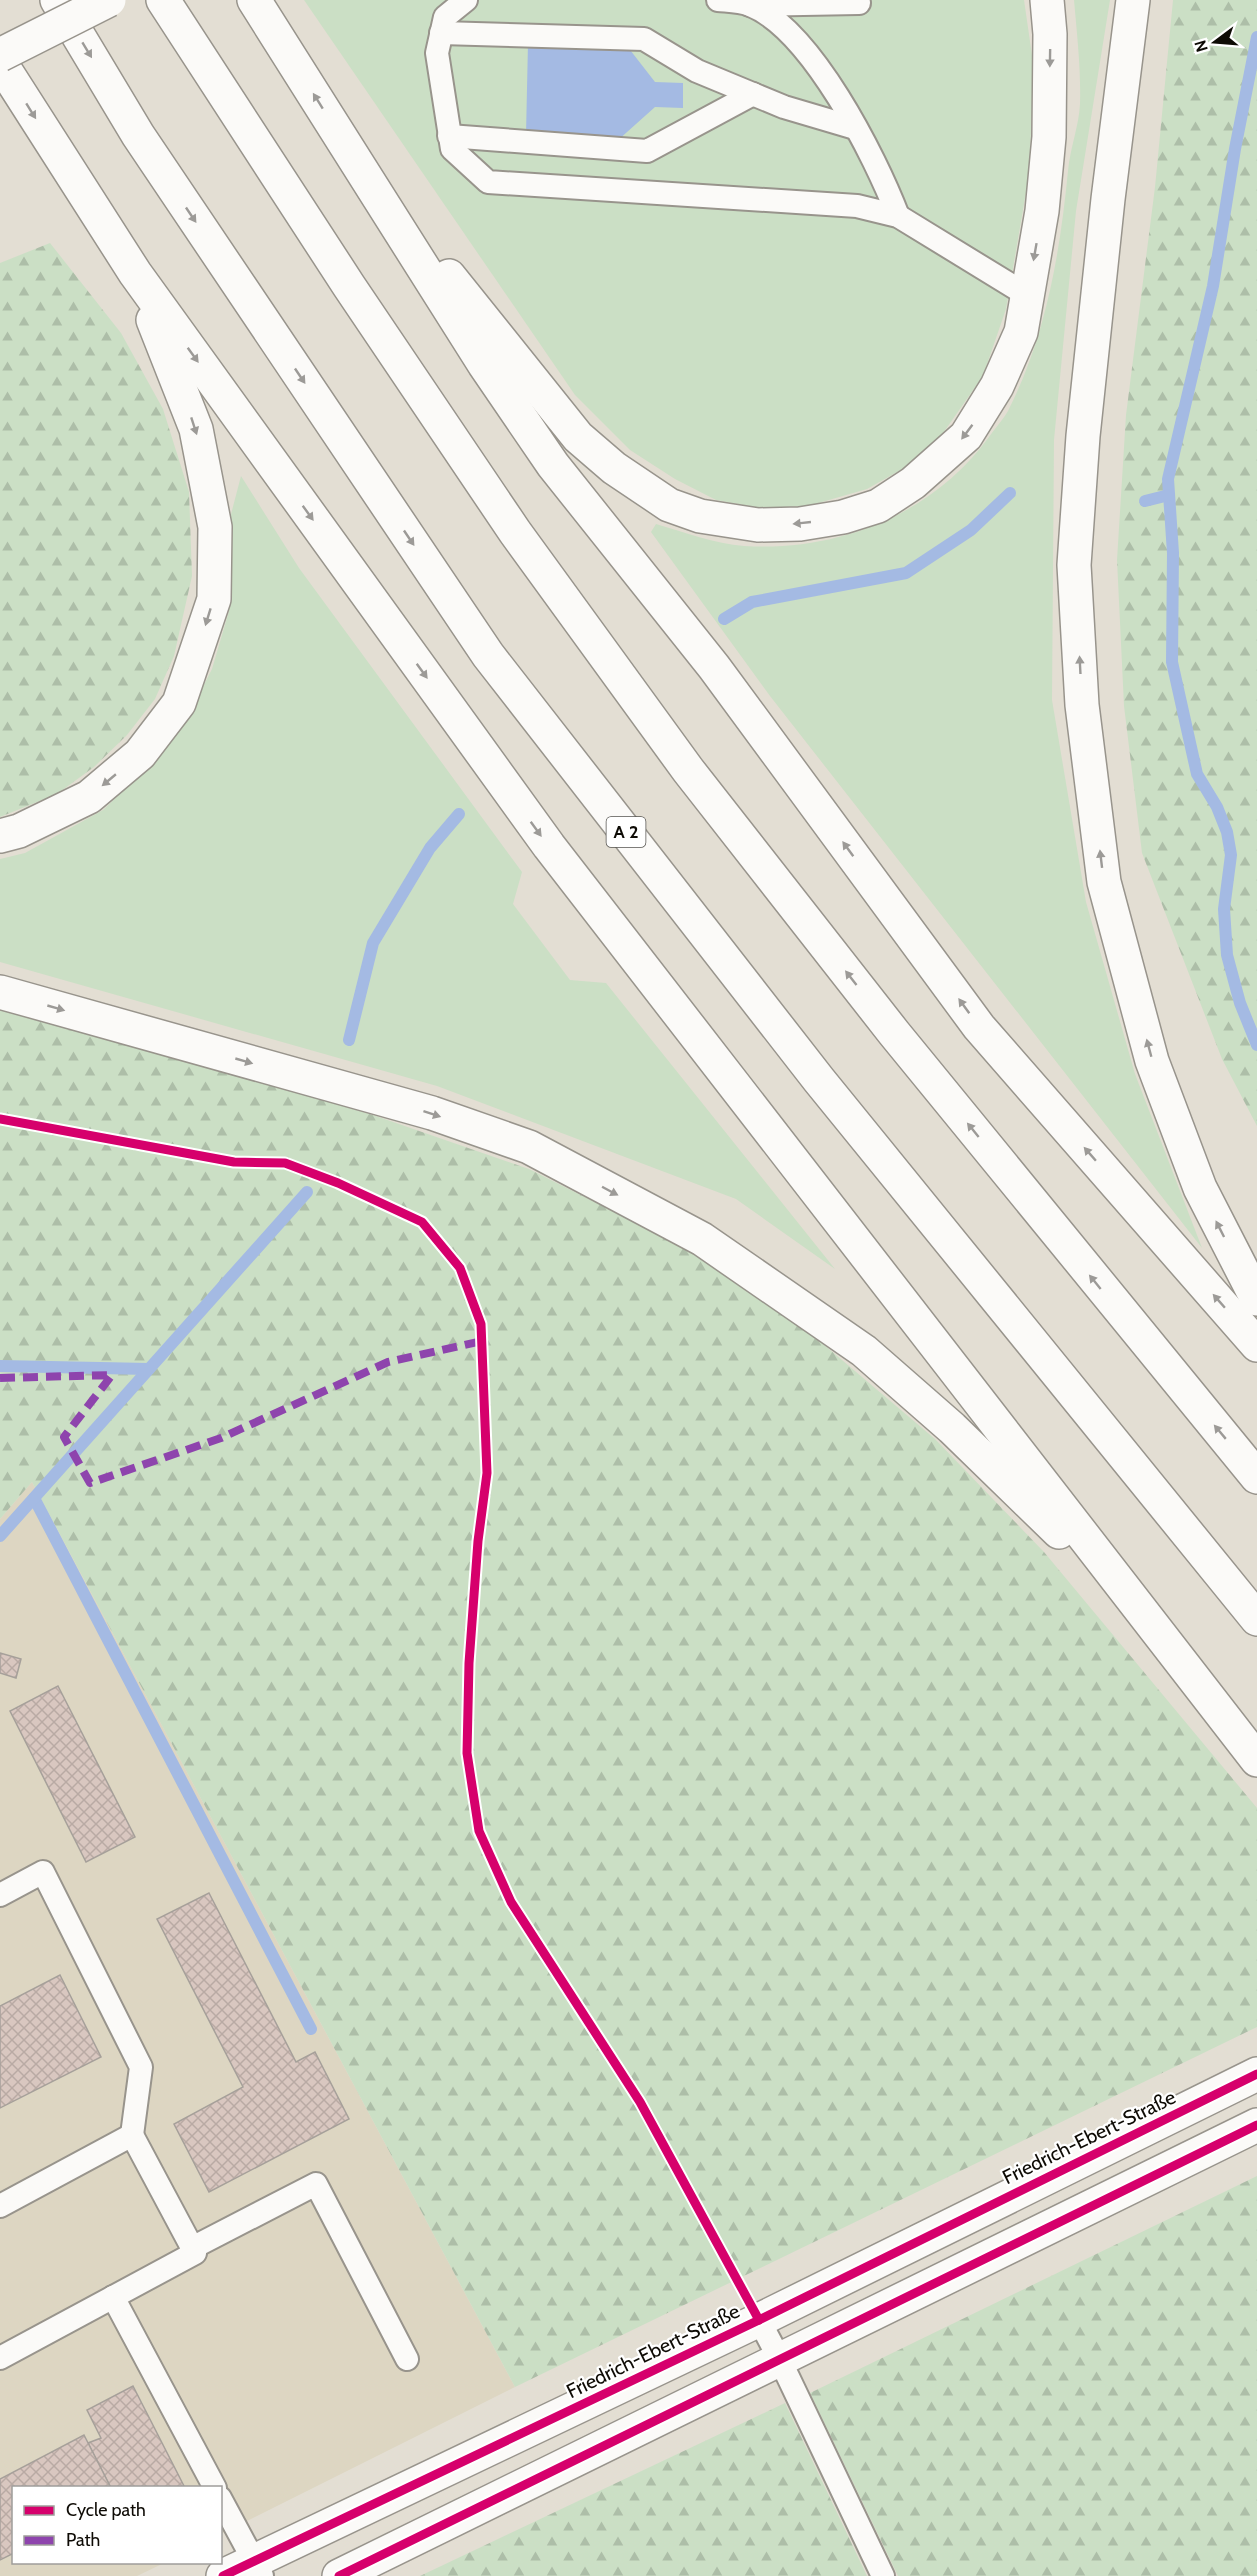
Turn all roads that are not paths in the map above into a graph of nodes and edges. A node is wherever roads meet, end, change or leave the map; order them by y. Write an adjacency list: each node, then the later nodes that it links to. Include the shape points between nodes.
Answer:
1 (57, 0): 26 (main road, A 2, one-way to 26, via 138,135 488,654 819,1080)
2 (109, 0): 12 (main road, bridge)
3 (163, 0): 25 (main road, one-way to 3, via 902,1042 688,770 515,532)
4 (254, 0): 17 (main road, one-way to 4)
5 (466, 0): 11 (lane, via 445,17)
6 (718, 0): 10 (lane)
7 (1047, 0): 20 (main road, one-way to 20, via 1049,137 1042,211)
8 (1133, 0): 23 (main road, one-way to 8, via 1200,1188 1152,1061 1104,882 1082,705 1074,565 1082,447)
9 (859, 3): 10 (lane)
10 (750, 5): 15 (lane, via 783,26 824,76)
11 (441, 33): 14 (lane, via 645,39 697,71); 16 (lane, via 437,53)
12 (0, 55)
13 (0, 62): 19 (main road, one-way to 19)
14 (753, 94): 15 (lane); 16 (lane, via 647,151)
15 (855, 128): 18 (lane, via 882,175)
16 (449, 136): 18 (lane, via 452,149 488,182 857,206)
17 (349, 151): 20 (main road, one-way to 17, via 1022,332 998,386 966,436 913,483 878,506 800,524 758,525 700,516 669,505 649,492 578,436); 24 (main road, one-way to 17, via 979,1027 714,667 553,465 483,364)
18 (898, 216): 20 (lane)
19 (135, 273): 21 (main road, one-way to 21, via 196,429 215,527 214,599 179,702 140,754 89,797 19,831); 27 (main road, one-way to 27, via 549,846)
20 (1027, 295)
21 (0, 836)
22 (0, 992): 27 (main road, one-way to 27, via 442,1117 528,1147 702,1239 864,1351 952,1428 1092,1566)
23 (1257, 1299)
24 (1257, 1345)
25 (1257, 1478)
26 (1257, 1619)
27 (1257, 1761)
28 (0, 1895): 31 (lane, via 43,1872 141,2067)
29 (1257, 2074): 35 (main road, Friedrich-Ebert-Straße)
30 (1257, 2124): 38 (main road)
31 (132, 2135): 32 (lane); 33 (lane)
32 (0, 2206)
33 (192, 2248): 34 (lane, via 195,2253); 37 (lane, via 316,2184)
34 (113, 2297): 36 (lane); 39 (lane)
35 (759, 2320): 38 (lane); 41 (main road, Friedrich-Ebert-Straße)
36 (0, 2358)
37 (407, 2359)
38 (780, 2360): 43 (main road); 44 (lane)
39 (214, 2486)
40 (222, 2502): 41 (lane)
41 (258, 2568): 42 (main road, Friedrich-Ebert-Straße)
42 (223, 2576)
43 (339, 2576)
44 (883, 2576)

